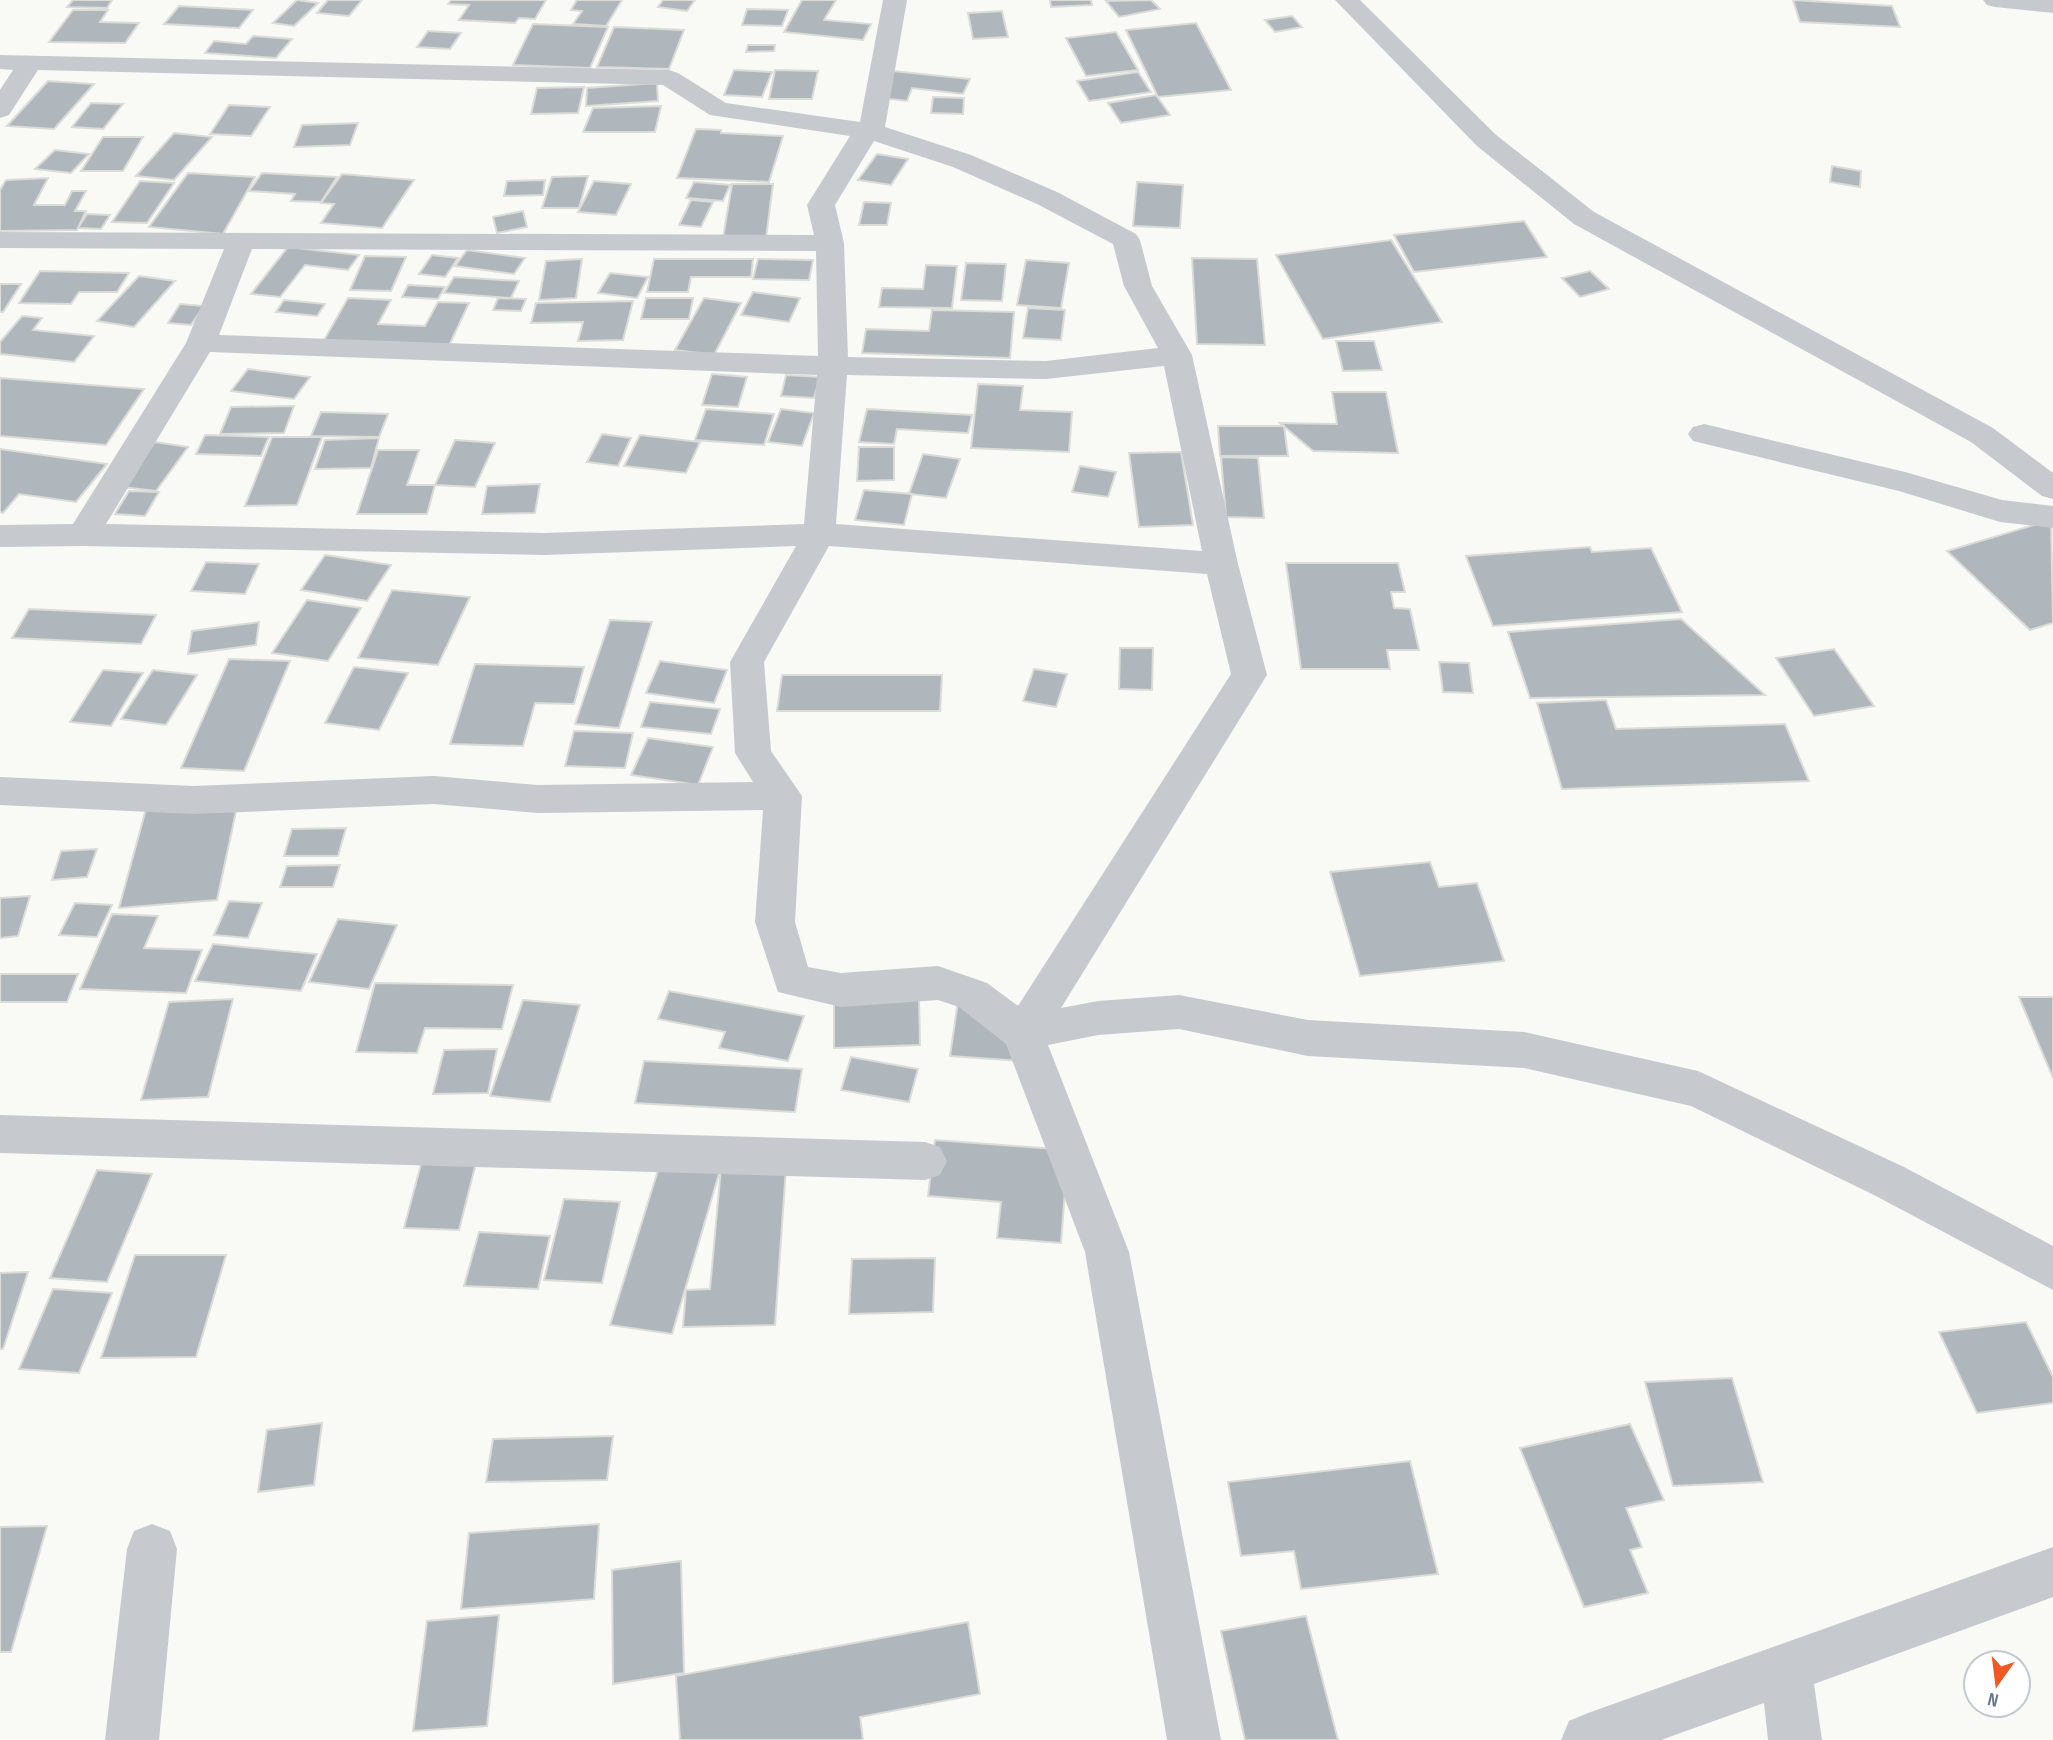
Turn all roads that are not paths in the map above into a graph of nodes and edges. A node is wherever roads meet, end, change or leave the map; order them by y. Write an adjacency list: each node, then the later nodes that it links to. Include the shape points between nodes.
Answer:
1 (895, 0): 8 (street)
2 (1347, 0): 16 (street, via 1486,140 1584,218 1982,435)
3 (1995, 0): 4 (street)
4 (2053, 6)
5 (0, 62): 6 (street)
6 (30, 63): 7 (street); 8 (street, via 669,78 719,110)
7 (0, 110)
8 (872, 131): 11 (street, via 862,137 821,205); 13 (street, via 1011,182 1126,240 1138,286)
9 (0, 240): 10 (street)
10 (242, 240): 11 (street); 12 (street)
11 (830, 243): 14 (street)
12 (201, 344): 14 (street); 19 (street)
13 (1177, 355): 14 (street, via 1046,370); 21 (street)
14 (833, 366): 18 (street)
15 (1704, 434): 17 (street, via 1905,482 2000,511)
16 (2053, 489)
17 (2053, 517)
18 (819, 534): 19 (street, via 544,544); 21 (street); 23 (street, via 747,662 753,753)
19 (83, 535): 20 (street)
20 (0, 537)
21 (1221, 564): 24 (street, via 1249,675)
22 (0, 791): 23 (street, via 193,800 434,790 538,799)
23 (783, 796): 24 (street, via 775,922 792,980 841,990 938,983 973,995)
24 (1023, 1033): 27 (street, via 1098,1018 1179,1012 1308,1038 1524,1050 1698,1089 1889,1181); 32 (street, via 1107,1252)
25 (0, 1134): 26 (street)
26 (925, 1161)
27 (2053, 1269)
28 (152, 1549): 31 (street)
29 (2053, 1572): 30 (street)
30 (1786, 1669): 33 (street); 34 (street)
31 (132, 1740)
32 (1194, 1740)
33 (1588, 1740)
34 (1795, 1740)

